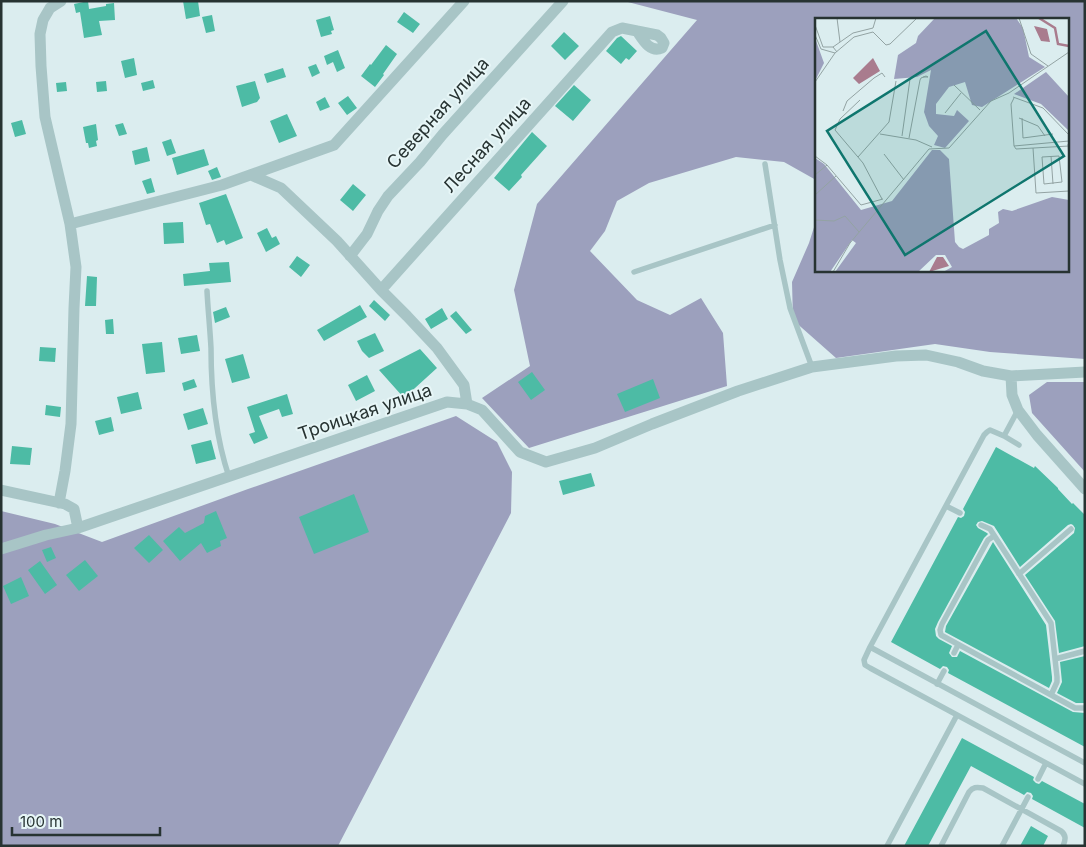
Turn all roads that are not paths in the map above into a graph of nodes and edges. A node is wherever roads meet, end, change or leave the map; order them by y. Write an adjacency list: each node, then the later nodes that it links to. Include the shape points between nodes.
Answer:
1 (61, 1): 9 (street, via 50,8 43,20 41,66 45,117)
2 (464, 1): 6 (street, via 334,145)
3 (563, 1): 11 (street, Северная улица, via 388,196 367,234)
4 (637, 31): 13 (street, Лесная улица, via 622,28 612,32)
5 (765, 164): 10 (lane)
6 (275, 166): 7 (street); 8 (street)
7 (251, 175): 8 (street); 9 (street)
8 (276, 186): 11 (street)
9 (70, 224): 25 (street, via 76,267 71,424)
10 (775, 225): 12 (lane); 15 (lane, via 790,308)
11 (350, 256): 13 (street)
12 (634, 272)
13 (381, 290): 18 (street, via 454,370 464,385)
14 (207, 291): 22 (lane, via 212,392 222,458)
15 (812, 367): 17 (street, Троицкая улица, via 926,355); 18 (street, Троицкая улица, via 738,391 595,448 546,462 520,452 482,410)
16 (1085, 372): 17 (street, Троицкая улица)
17 (1011, 376): 19 (street, via 1012,395)
18 (467, 404): 22 (street, Троицкая улица, via 447,402)
19 (1018, 410): 20 (lane); 23 (street)
20 (1004, 436): 21 (lane); 26 (lane, via 990,430 987,432)
21 (1020, 445)
22 (229, 477): 29 (street, Троицкая улица)
23 (1085, 489)
24 (1, 490): 25 (street)
25 (58, 503): 29 (street, via 74,509)
26 (946, 506): 27 (lane); 35 (lane)
27 (960, 513)
28 (981, 525): 31 (lane, via 990,529)
29 (78, 528): 32 (street, Троицкая улица)
30 (1071, 530): 33 (lane)
31 (994, 536): 33 (lane); 34 (lane, via 988,540 940,630 941,635)
32 (1, 549)
33 (1019, 574): 38 (lane, via 1051,623)
34 (958, 645): 37 (lane); 41 (lane)
35 (870, 647): 40 (lane); 43 (lane, via 865,665)
36 (1085, 651): 38 (lane)
37 (954, 653)
38 (1055, 659): 41 (lane, via 1057,682)
39 (944, 671): 40 (lane)
40 (937, 684): 44 (lane)
41 (1051, 695): 42 (lane, via 1075,708)
42 (1085, 708)
43 (957, 715): 45 (lane); 50 (lane)
44 (1085, 763)
45 (1046, 764): 46 (lane); 47 (lane)
46 (1038, 779)
47 (1085, 784)
48 (1028, 797): 49 (lane)
49 (1022, 809): 51 (lane, via 983,788 972,788); 52 (lane); 53 (lane, via 1061,831 1066,839)
50 (887, 846)
51 (940, 846)
52 (1002, 846)
53 (1063, 846)

